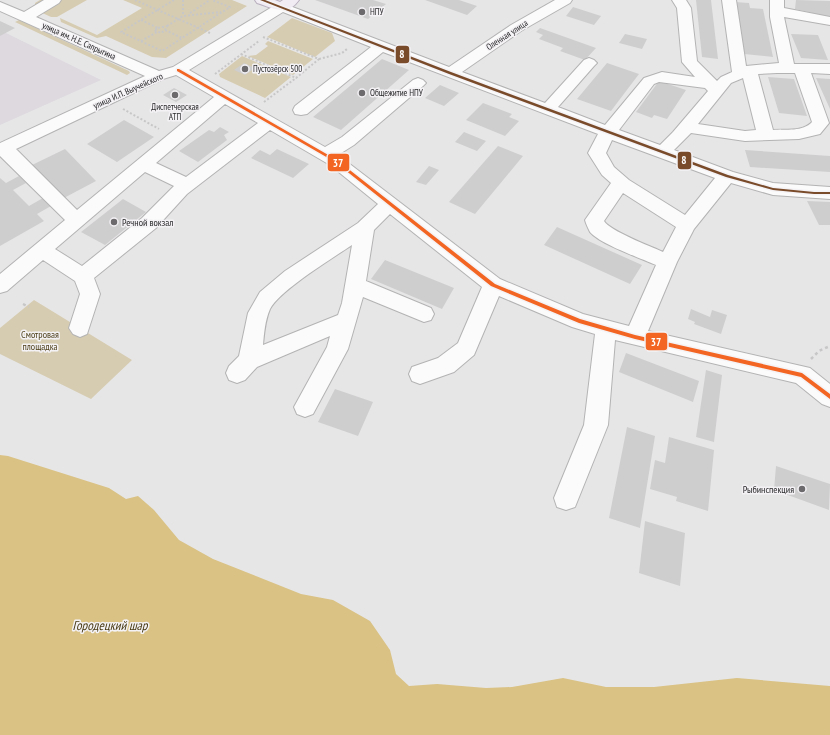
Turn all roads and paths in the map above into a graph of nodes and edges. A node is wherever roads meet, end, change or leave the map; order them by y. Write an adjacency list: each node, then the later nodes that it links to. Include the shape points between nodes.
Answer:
1 (54, 0): 17 (street)
2 (135, 0): 13 (path)
3 (174, 0): 13 (path)
4 (182, 0): 16 (path)
5 (211, 0): 14 (path, via 230,7); 15 (path)
6 (262, 0): 10 (main road)
7 (565, 0): 40 (street, Оленная улица, via 516,28)
8 (679, 0): 45 (street, via 684,8 690,62)
9 (730, 0): 39 (street)
10 (287, 4): 30 (street); 38 (street, улица И.П. Выучейского)
11 (777, 5): 20 (street); 36 (street)
12 (0, 6): 17 (street, улица им. Н.Е. Сапрыгина)
13 (158, 10): 18 (path); 19 (path)
14 (223, 12): 15 (path); 23 (path)
15 (190, 14): 16 (path)
16 (183, 15): 18 (path)
17 (25, 17): 41 (street, улица им. Н.Е. Сапрыгина)
18 (178, 19): 21 (path); 23 (path)
19 (141, 20): 22 (path); 31 (path, via 121,32)
20 (830, 21)
21 (167, 26): 22 (path); 24 (path)
22 (158, 28): 25 (path, via 154,30)
23 (198, 28): 27 (path); 29 (path)
24 (165, 30): 25 (path); 29 (path)
25 (157, 32): 31 (path)
26 (269, 33): 28 (path)
27 (213, 34)
28 (263, 37): 33 (path); 34 (path)
29 (183, 38): 31 (path, via 162,51)
30 (364, 39): 32 (street); 34 (path, via 342,53)
31 (141, 41)
32 (381, 46): 40 (street); 48 (street)
33 (241, 54): 42 (path); 44 (path, via 215,73)
34 (319, 59): 42 (path)
35 (589, 63): 49 (street)
36 (794, 68): 37 (street); 39 (street); 54 (street, via 821,123 814,130 798,134)
37 (830, 69)
38 (178, 70): 41 (street, улица И.П. Выучейского); 44 (street)
39 (745, 72): 45 (street); 54 (street)
40 (450, 73): 49 (street)
41 (158, 76): 47 (street, улица И.П. Выучейского)
42 (296, 78): 50 (path)
43 (418, 83): 58 (street, via 348,141)
44 (209, 87): 46 (street)
45 (714, 88): 52 (street); 53 (street, via 662,77 655,78 649,81)
46 (225, 96): 50 (street); 55 (street)
47 (108, 99): 55 (path, via 148,124); 56 (street, улица И.П. Выучейского)
48 (301, 110)
49 (548, 110): 53 (street)
50 (252, 112): 51 (street)
51 (270, 122): 58 (street); 62 (street)
52 (686, 127): 54 (street, via 745,136); 57 (street)
53 (608, 132): 57 (street); 61 (street, via 598,153 608,171)
54 (766, 135)
55 (176, 136): 59 (street)
56 (2, 149): 65 (street)
57 (662, 152): 60 (street)
58 (325, 155): 64 (street)
59 (144, 164): 62 (street); 65 (street)
60 (727, 176): 63 (street, via 773,189); 66 (street)
61 (621, 182): 66 (street); 69 (street, via 594,220 597,227 606,234)
62 (186, 186): 71 (street, via 149,223)
63 (830, 193)
64 (390, 203): 67 (street); 73 (street)
65 (77, 221): 68 (street)
66 (687, 225): 69 (street)
67 (365, 228): 72 (street); 77 (street, via 272,291 261,305 243,367)
68 (42, 250): 70 (street); 71 (street)
69 (667, 262): 80 (street)
70 (4, 276)
71 (83, 276): 78 (street, via 90,294)
72 (355, 285): 76 (street); 77 (street)
73 (493, 285): 79 (street, via 579,321); 81 (street, via 466,349 446,365)
74 (23, 304): 75 (path)
75 (29, 308)
76 (424, 314)
77 (346, 321): 83 (street, via 337,349)
78 (80, 328)
79 (606, 328): 80 (street); 84 (street, via 596,424)
80 (635, 336): 82 (street, via 802,375)
81 (420, 374)
82 (830, 397)
83 (305, 407)
84 (566, 498)

